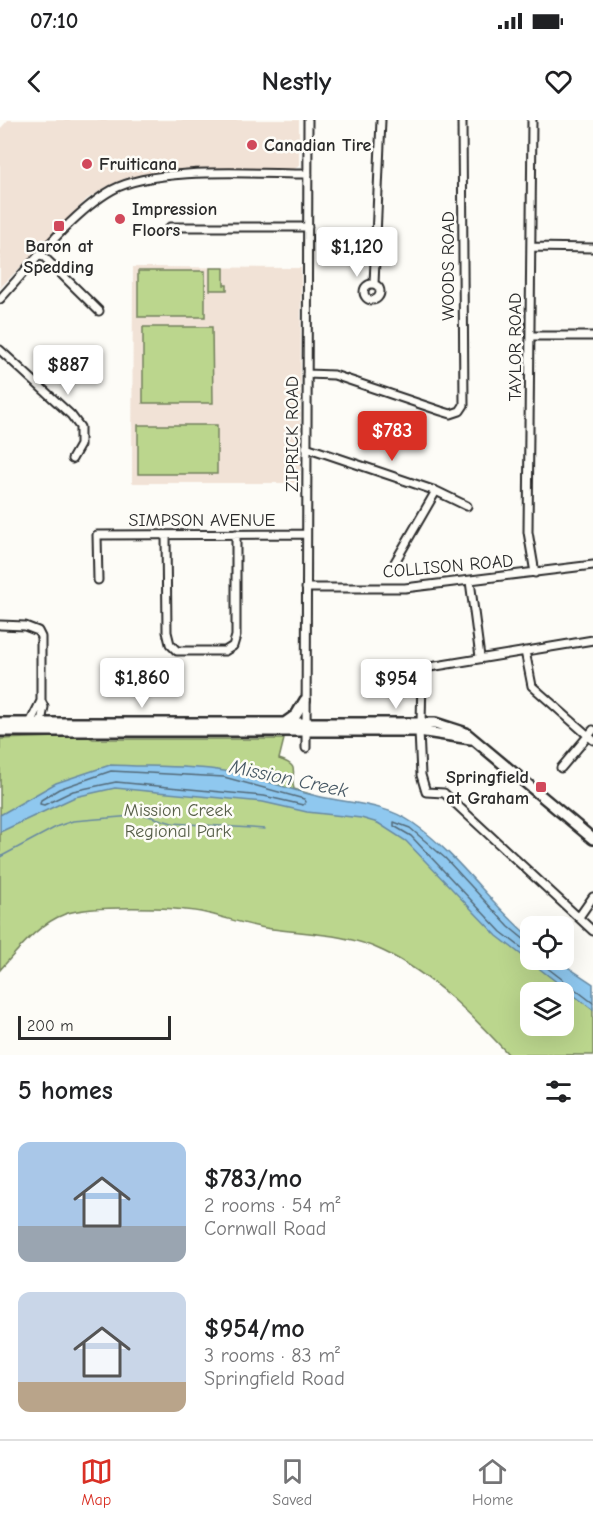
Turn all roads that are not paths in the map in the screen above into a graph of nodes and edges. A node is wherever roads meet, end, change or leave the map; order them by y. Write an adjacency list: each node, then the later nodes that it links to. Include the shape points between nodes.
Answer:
1 (308, 120): 5 (street, ZIPRICK ROAD)
2 (381, 120): 11 (street)
3 (462, 120): 17 (street, WOODS ROAD, via 464,405 451,414 334,375)
4 (532, 120): 8 (street, TAYLOR ROAD)
5 (308, 174): 7 (street, ZIPRICK ROAD); 10 (street, via 145,177 112,190 92,204)
6 (170, 227): 7 (street)
7 (308, 227): 17 (street, ZIPRICK ROAD)
8 (531, 247): 9 (street); 14 (street, TAYLOR ROAD)
9 (593, 248)
10 (41, 254): 12 (street); 13 (street)
11 (374, 284)
12 (0, 299)
13 (99, 311)
14 (531, 336): 15 (street); 27 (street, TAYLOR ROAD, via 528,532)
15 (593, 336)
16 (0, 350): 19 (street, via 81,428 80,445)
17 (307, 374): 18 (street, ZIPRICK ROAD)
18 (306, 447): 20 (street); 23 (street, ZIPRICK ROAD)
19 (72, 459)
20 (436, 491): 21 (street); 25 (street)
21 (467, 506)
22 (236, 534): 23 (street, SIMPSON AVENUE); 24 (street, SIMPSON AVENUE); 24 (street, via 236,636 233,646 225,651 177,651 170,644)
23 (306, 534): 30 (street, ZIPRICK ROAD)
24 (166, 535): 28 (street, SIMPSON AVENUE, via 97,535)
25 (395, 562)
26 (593, 565): 27 (street, COLLISON ROAD)
27 (535, 573): 29 (street, COLLISON ROAD)
28 (98, 580)
29 (470, 581): 30 (street, COLLISON ROAD, via 405,588); 34 (street)
30 (306, 588): 35 (street, ZIPRICK ROAD)
31 (0, 626): 36 (street, via 25,626 38,631)
32 (593, 640): 33 (street)
33 (525, 651): 34 (street); 44 (street, via 532,686)
34 (480, 657): 42 (street, via 424,668)
35 (305, 700): 39 (main road, via 296,715); 41 (street, ZIPRICK ROAD)
36 (40, 701): 38 (street); 40 (street, via 44,707)
37 (0, 723): 38 (main road)
38 (30, 723): 40 (main road)
39 (284, 723): 40 (main road); 41 (main road)
40 (40, 727): 41 (main road); 43 (main road)
41 (305, 727): 42 (main road); 45 (street, ZIPRICK ROAD)
42 (420, 728): 47 (main road, via 473,740); 49 (street, via 421,775 426,792 444,793)
43 (0, 731)
44 (591, 736): 46 (street)
45 (306, 748)
46 (561, 768)
47 (593, 839)
48 (593, 897): 49 (street)
49 (579, 917): 50 (street)
50 (593, 931)

